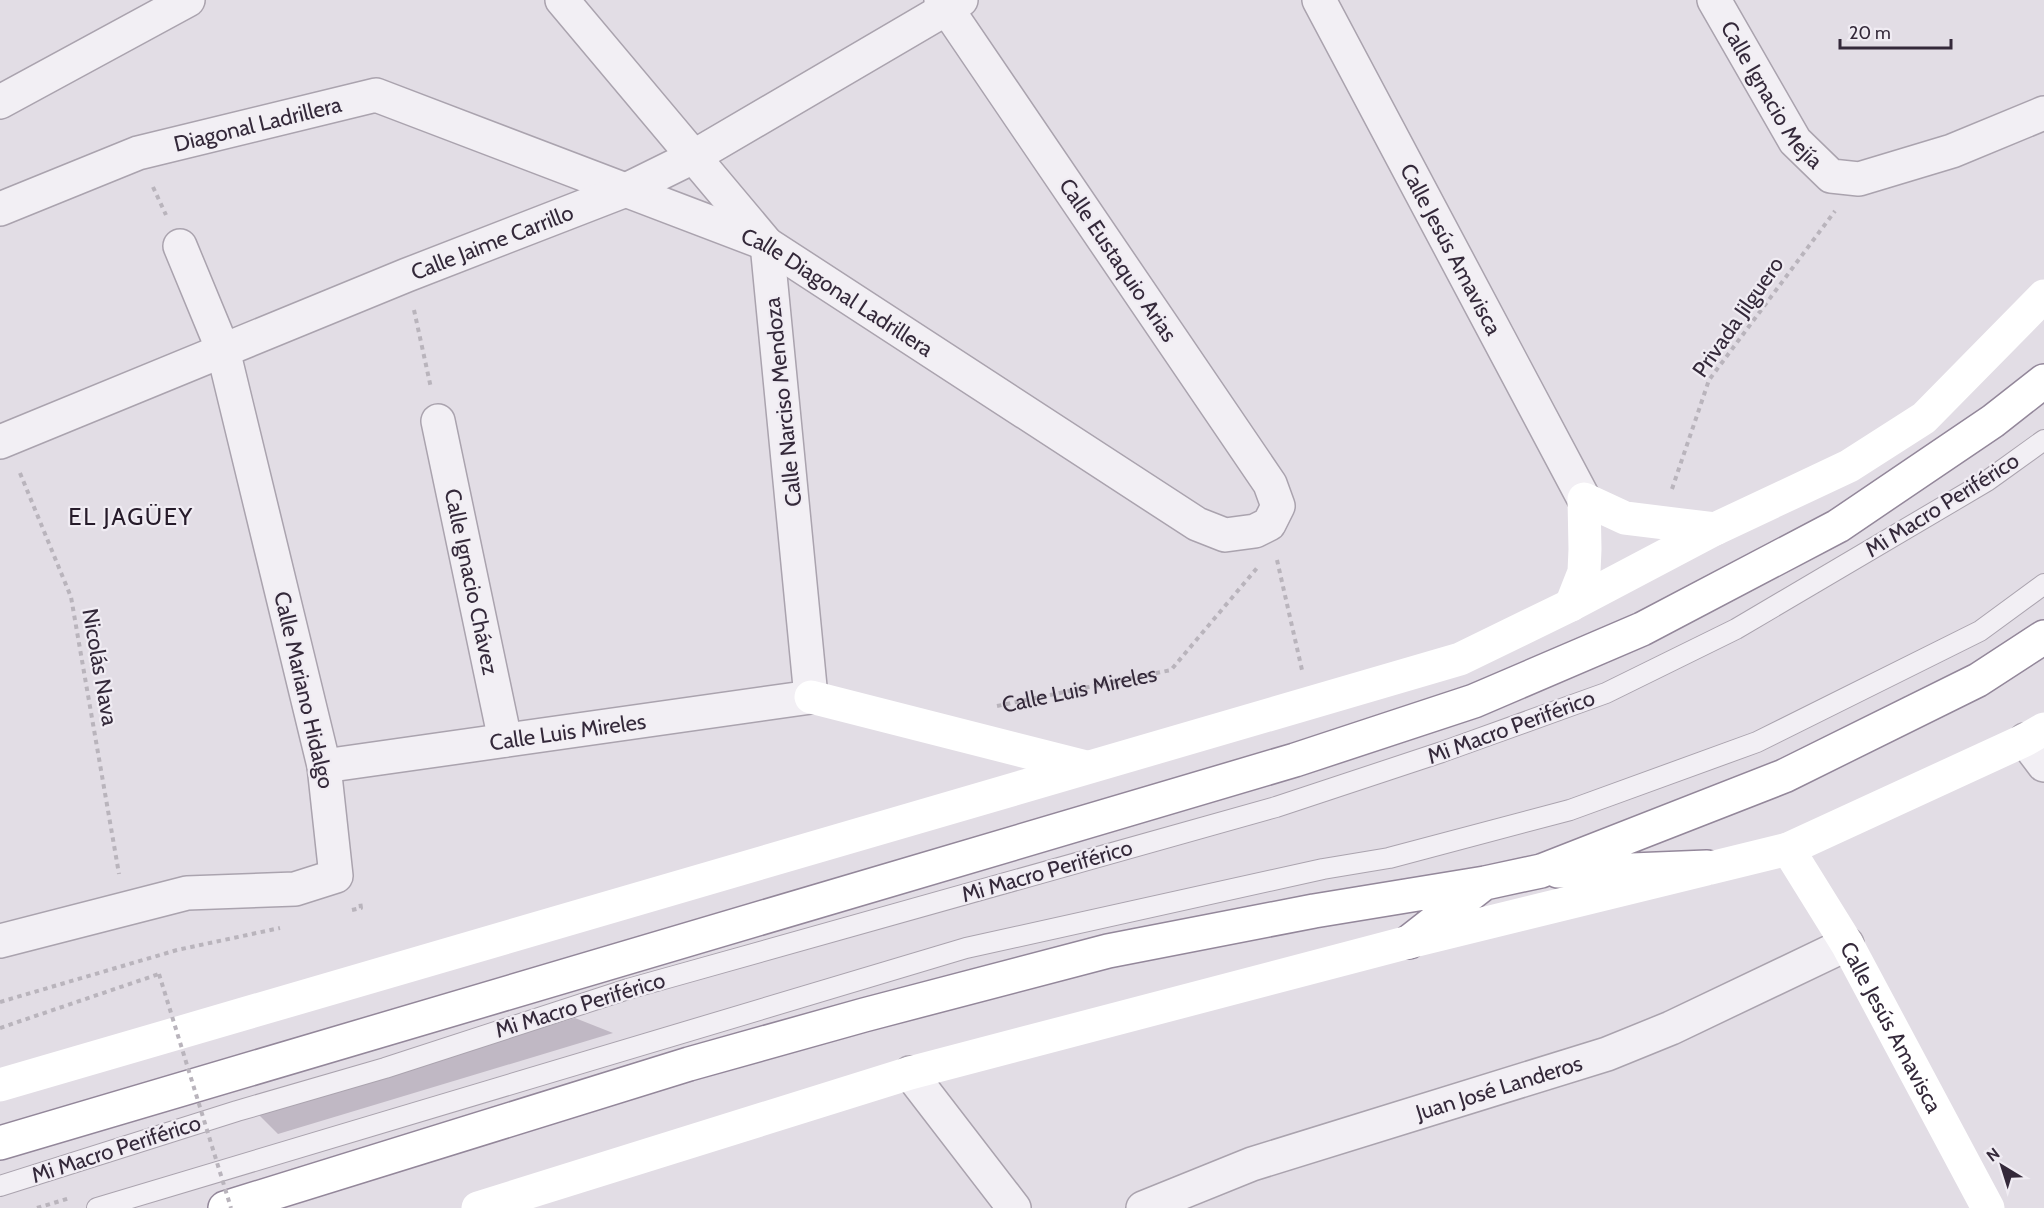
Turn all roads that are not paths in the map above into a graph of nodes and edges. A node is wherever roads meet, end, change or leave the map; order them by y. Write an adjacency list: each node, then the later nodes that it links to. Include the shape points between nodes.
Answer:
1 (188, 0): 7 (street)
2 (562, 0): 9 (street)
3 (1319, 0): 20 (street, Calle Jesús Amavisca)
4 (1714, 0): 8 (street, Calle Ignacio Mejía, via 1795,141 1831,176 1859,179 1952,151)
5 (950, 2): 9 (street, Calle Jaime Carrillo); 21 (street, Calle Eustaquio Arias, via 1270,484 1278,506)
6 (376, 95): 10 (street, Calle Diagonal Ladrillera); 11 (street, Diagonal Ladrillera, via 138,153)
7 (0, 102)
8 (2044, 113)
9 (693, 157): 10 (street, Calle Jaime Carrillo); 12 (street)
10 (626, 190): 12 (street, Calle Diagonal Ladrillera); 15 (street, Calle Jaime Carrillo)
11 (0, 209)
12 (767, 244): 21 (street, Calle Diagonal Ladrillera, via 1197,524 1225,536 1255,531); 26 (street, Calle Narciso Mendoza)
13 (180, 246): 15 (street, Calle Mariano Hidalgo)
14 (2044, 296): 22 (main road, via 1924,418 1849,466)
15 (223, 350): 18 (street, Calle Jaime Carrillo); 29 (street, Calle Mariano Hidalgo)
16 (2044, 381): 40 (main road, via 1838,526 1642,629 1474,701 1295,760)
17 (438, 421): 27 (street, Calle Ignacio Chávez)
18 (3, 440)
19 (2044, 440): 41 (lane, Mi Macro Periférico, via 1988,481 1736,629 1595,697 1276,807 628,988 385,1068)
20 (1584, 500): 22 (main road, via 1625,518); 24 (main road, via 1584,572)
21 (1269, 524)
22 (1715, 530): 24 (main road)
23 (2044, 584): 42 (lane, via 1980,631 1757,742 1570,810 1389,858 966,948)
24 (1570, 605): 30 (main road, via 1460,659)
25 (2044, 637): 33 (main road, via 1978,680 1784,776)
26 (811, 697): 27 (street, Calle Luis Mireles); 30 (main road)
27 (505, 740): 29 (street, Calle Luis Mireles)
28 (2038, 744): 31 (main road)
29 (324, 766): 35 (street, Calle Mariano Hidalgo, via 336,876 295,889 187,893)
30 (1088, 768): 39 (main road)
31 (1788, 849): 32 (main road); 37 (main road, Calle Jesús Amavisca)
32 (1707, 867): 33 (main road); 36 (main road)
33 (1541, 870): 34 (main road)
34 (1485, 883): 36 (main road); 43 (main road, via 1097,953 689,1064)
35 (0, 941)
36 (1409, 942): 38 (main road)
37 (1847, 944): 46 (street, Juan José Landeros, via 1671,1028 1607,1054 1252,1164); 47 (main road, Calle Jesús Amavisca)
38 (910, 1074): 44 (main road); 45 (street)
39 (0, 1085)
40 (0, 1143)
41 (0, 1186)
42 (97, 1208)
43 (225, 1208)
44 (481, 1208)
45 (1014, 1208)
46 (1143, 1208)
47 (1988, 1208)

